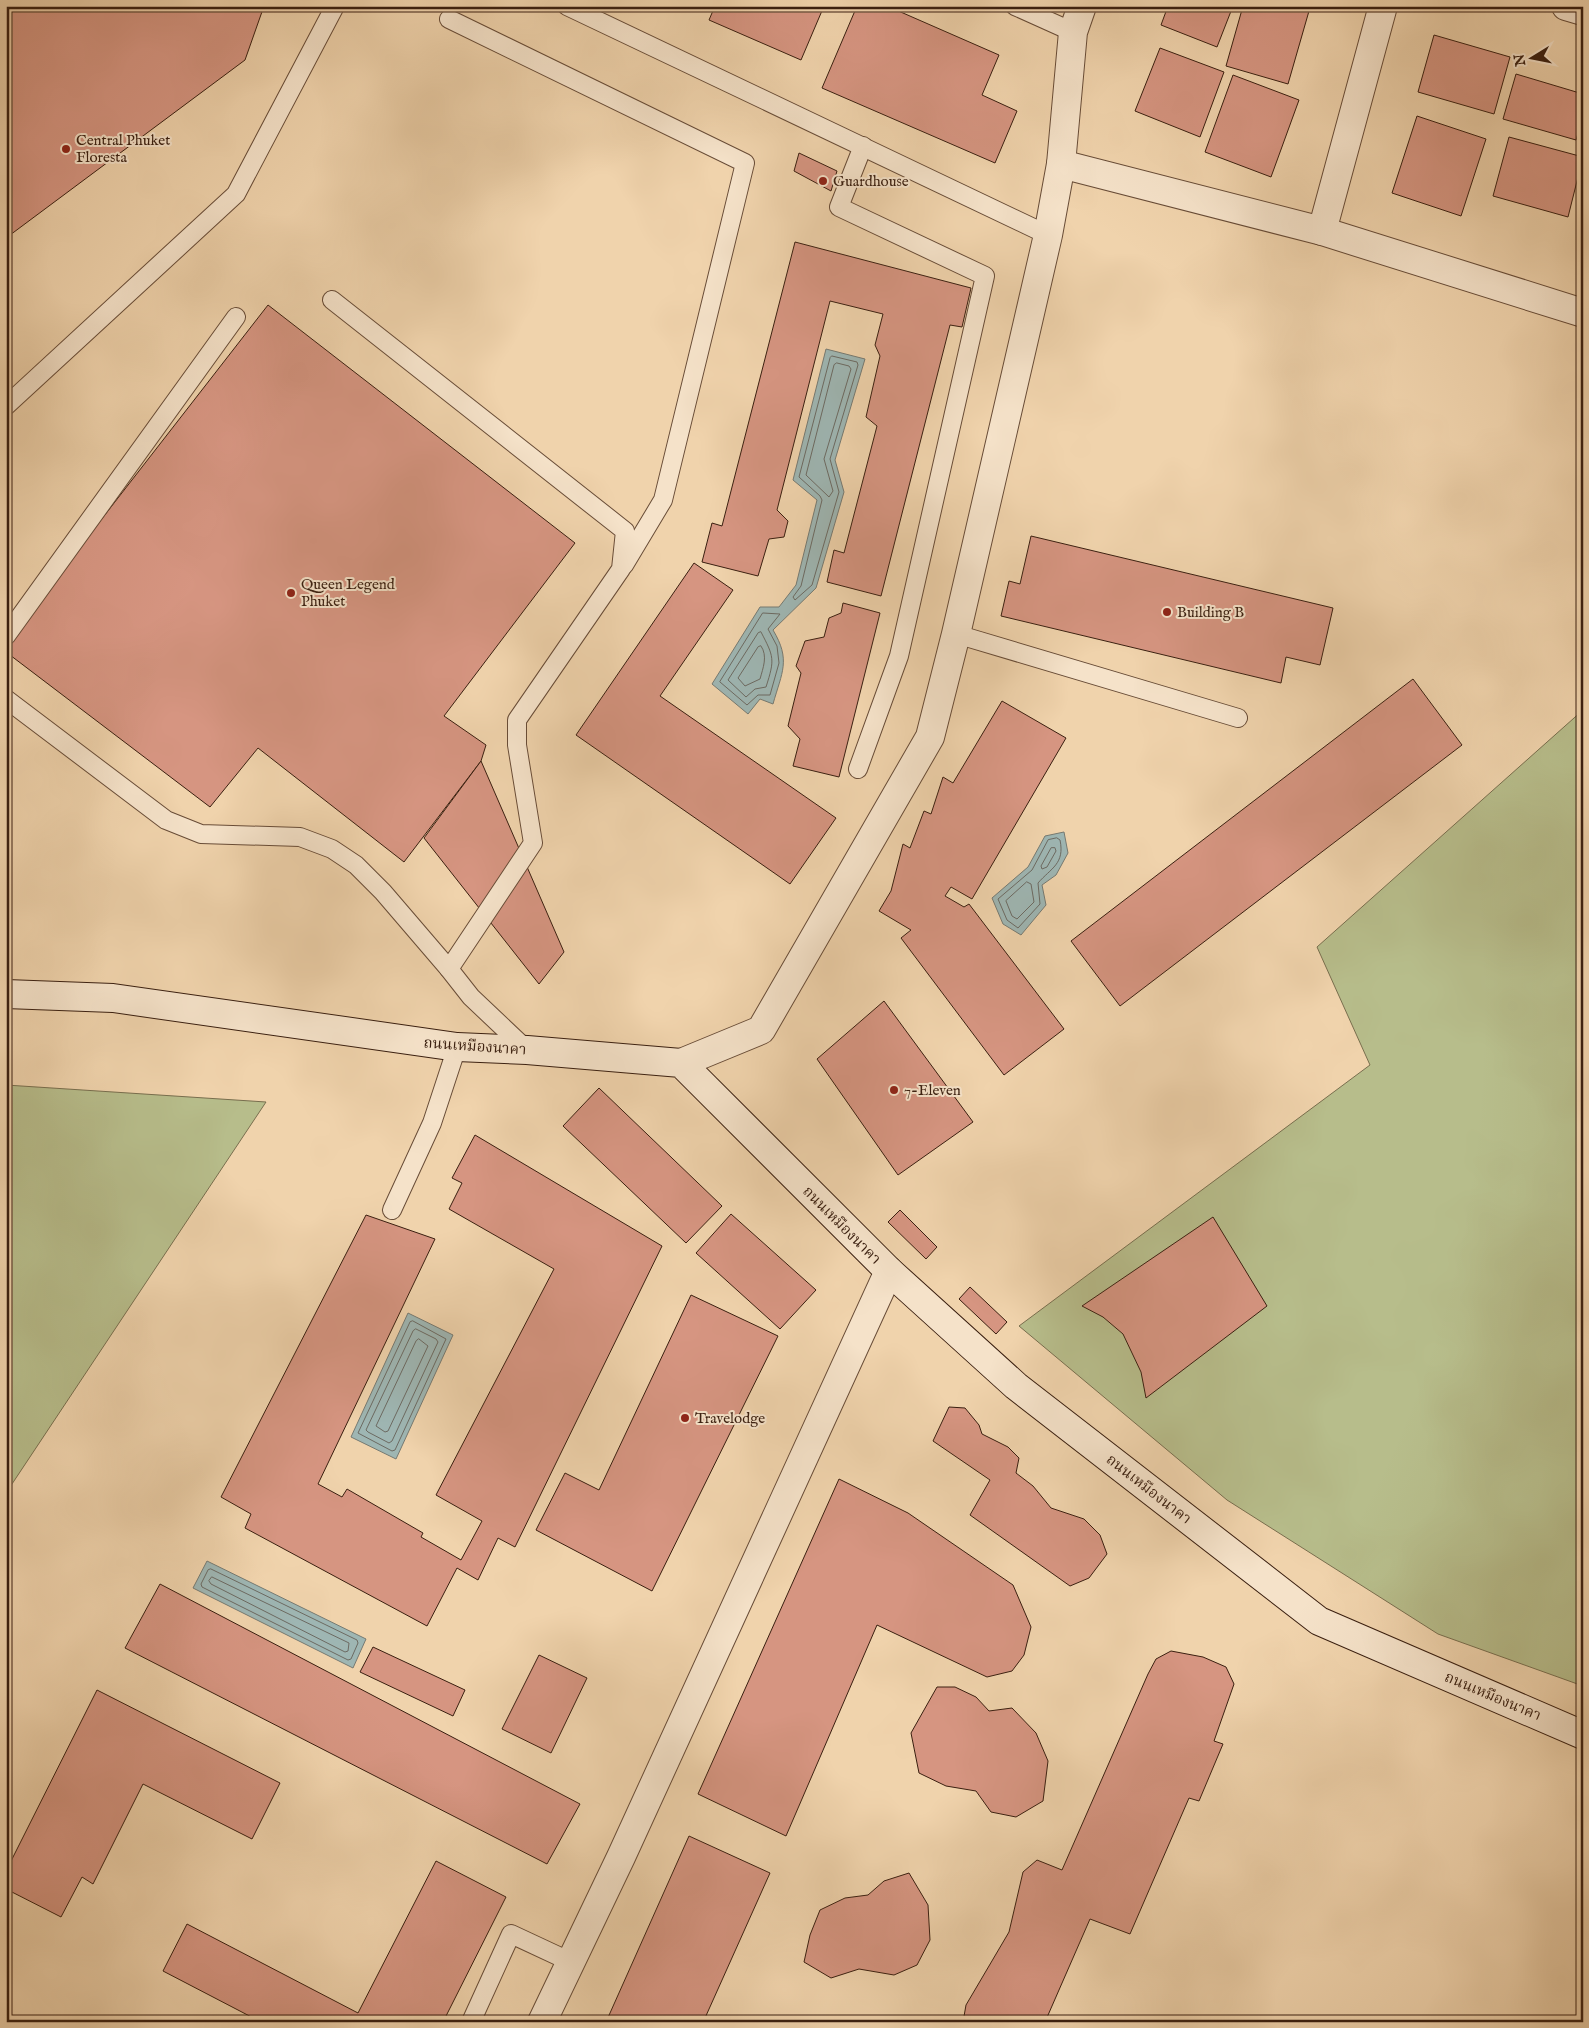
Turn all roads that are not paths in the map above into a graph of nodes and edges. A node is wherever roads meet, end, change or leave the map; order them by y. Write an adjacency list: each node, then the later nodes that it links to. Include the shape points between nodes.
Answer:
1 (335, 6): 17 (lane, via 236,194)
2 (567, 6): 10 (lane)
3 (1015, 6): 9 (lane)
4 (1082, 6): 9 (street)
5 (1384, 6): 12 (street)
6 (1566, 6): 7 (street)
7 (1583, 11)
8 (449, 19): 18 (lane, via 745,163 663,500)
9 (1073, 32): 11 (street)
10 (863, 146): 13 (lane); 23 (lane, via 839,207 985,276 899,656)
11 (1061, 164): 12 (street); 13 (street)
12 (1322, 231): 15 (street)
13 (1048, 235): 19 (street)
14 (332, 300): 18 (lane, via 625,531)
15 (1583, 313)
16 (236, 317): 20 (lane)
17 (6, 406)
18 (621, 570): 24 (lane, via 517,720 517,745 532,843)
19 (956, 634): 22 (lane); 28 (street, via 930,737 761,1030)
20 (6, 636)
21 (6, 700): 24 (lane, via 166,820 201,834 300,837 332,849 356,865)
22 (1238, 718)
23 (858, 769)
24 (448, 970): 27 (lane, via 471,997)
25 (6, 994): 26 (street, ถนนเหมืองนาคา, via 114,998)
26 (457, 1047): 27 (street, ถนนเหมืองนาคา); 29 (lane, via 432,1123)
27 (527, 1050): 28 (street, ถนนเหมืองนาคา)
28 (681, 1063): 30 (street, ถนนเหมืองนาคา)
29 (392, 1210)
30 (889, 1271): 31 (street, ถนนเหมืองนาคา, via 1016,1386 1319,1621); 32 (street)
31 (1583, 1734)
32 (571, 1962): 33 (lane, via 511,1934); 34 (street)
33 (471, 2022)
34 (542, 2022)

